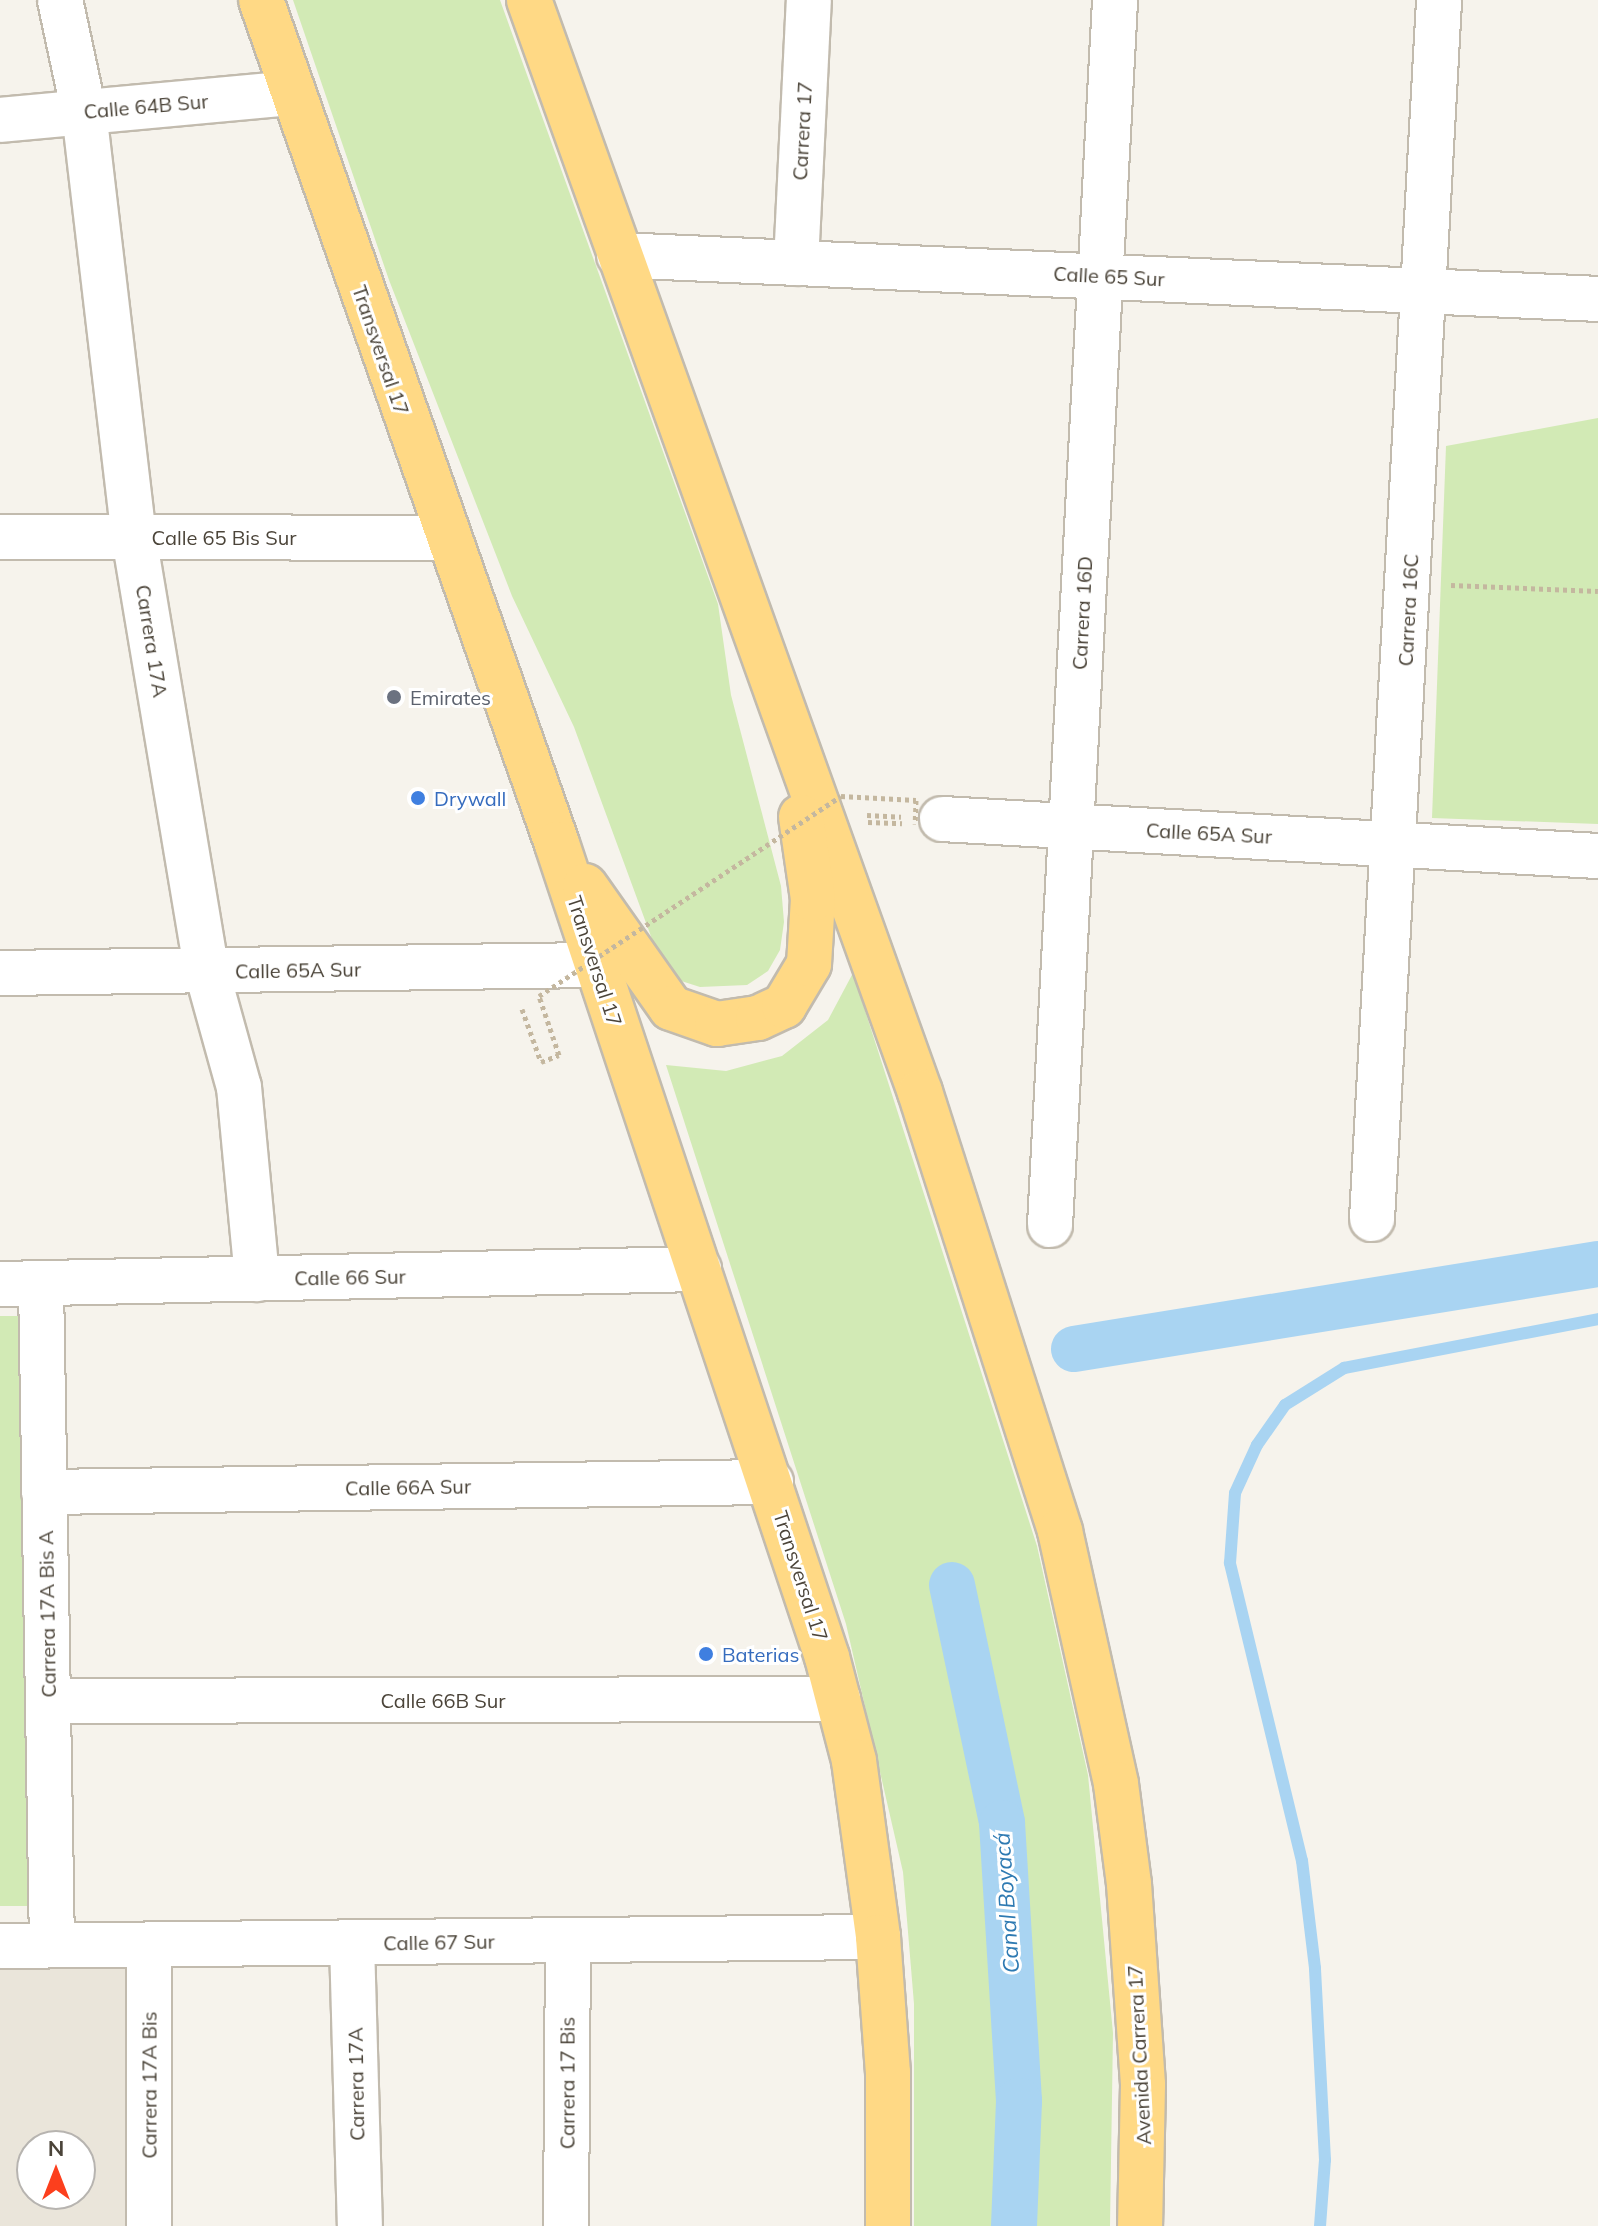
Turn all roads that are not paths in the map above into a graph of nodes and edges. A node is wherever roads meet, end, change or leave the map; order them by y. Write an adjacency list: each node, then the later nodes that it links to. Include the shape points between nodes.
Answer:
1 (60, 0): 8 (street, Carrera 17A)
2 (261, 0): 7 (highway, Transversal 17)
3 (529, 0): 10 (highway)
4 (809, 0): 11 (street, Carrera 17)
5 (1115, 0): 12 (street, Carrera 16D)
6 (1439, 0): 13 (street, Carrera 16C)
7 (293, 93): 8 (street, Calle 64B Sur); 17 (highway, Transversal 17)
8 (84, 112): 9 (street, Calle 64B Sur); 16 (street, Carrera 17A)
9 (0, 120)
10 (619, 255): 11 (street, Calle 65 Sur); 18 (highway)
11 (796, 263): 12 (street, Calle 65 Sur)
12 (1100, 276): 13 (street, Calle 65 Sur); 20 (street, Carrera 16D)
13 (1422, 291): 14 (street, Calle 65 Sur); 21 (street, Carrera 16C)
14 (1598, 299)
15 (0, 537): 16 (street, Calle 65 Bis Sur)
16 (134, 537): 17 (street, Calle 65 Bis Sur); 25 (street, Carrera 17A)
17 (447, 538): 22 (highway, Transversal 17)
18 (786, 717): 22 (highway, via 811,884 813,939 800,987 784,1006 739,1024 717,1024 671,1008); 46 (highway, Avenida Carrera 17, via 842,816 925,1107 1052,1501 1116,1784 1129,1884 1143,2085)
19 (928, 822): 20 (street, Calle 65A Sur)
20 (1071, 826): 21 (street, Calle 65A Sur); 28 (street, Carrera 16D)
21 (1395, 843): 23 (street, Calle 65A Sur); 27 (street, Carrera 16C)
22 (557, 844): 24 (highway, Transversal 17)
23 (1598, 856)
24 (596, 965): 25 (street, Calle 65A Sur); 29 (highway, Transversal 17)
25 (207, 972): 26 (street, Calle 65A Sur); 30 (street, Carrera 17A, via 239,1087)
26 (0, 973)
27 (1372, 1219)
28 (1050, 1225)
29 (699, 1269): 30 (street, Calle 66 Sur); 32 (highway, Transversal 17)
30 (257, 1279): 31 (street, Calle 66 Sur)
31 (20, 1283): 33 (street, Carrera 17A Bis A)
32 (771, 1482): 33 (street, Calle 66A Sur); 34 (highway, Transversal 17)
33 (44, 1492): 35 (street, Carrera 17A Bis A)
34 (838, 1699): 35 (street, Calle 66B Sur); 36 (highway, Transversal 17, via 854,1761)
35 (48, 1701): 39 (street, Carrera 17A Bis A)
36 (878, 1937): 37 (street, Calle 67 Sur); 45 (highway, via 888,2073)
37 (568, 1940): 38 (street, Calle 67 Sur); 44 (street, Carrera 17 Bis)
38 (352, 1943): 40 (street, Calle 67 Sur); 43 (street, Carrera 17A)
39 (52, 1945): 40 (street, Calle 67 Sur); 41 (street, Calle 67 Sur)
40 (149, 1945): 42 (street, Carrera 17A Bis)
41 (0, 1946)
42 (149, 2226)
43 (360, 2226)
44 (566, 2226)
45 (888, 2226)
46 (1140, 2226)

